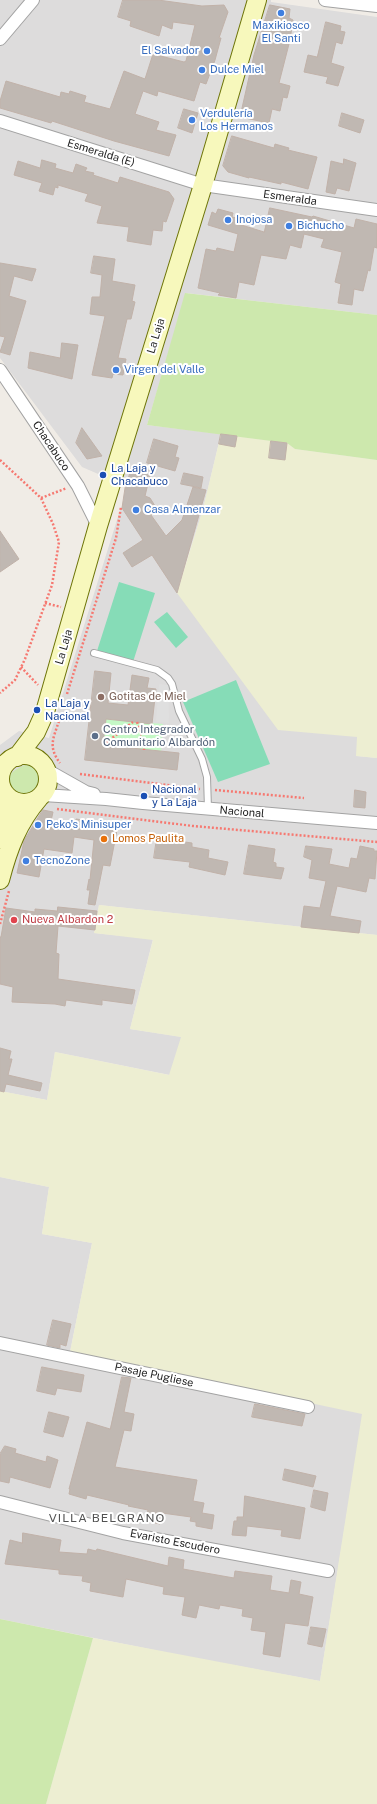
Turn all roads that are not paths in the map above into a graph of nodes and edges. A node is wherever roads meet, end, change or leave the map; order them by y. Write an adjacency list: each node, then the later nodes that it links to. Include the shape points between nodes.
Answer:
1 (33, 0): 5 (street)
2 (257, 0): 7 (main road, La Laja)
3 (325, 0): 4 (street)
4 (377, 6)
5 (0, 39)
6 (0, 121): 7 (street, Esmeralda (E))
7 (203, 184): 8 (street, Esmeralda); 10 (main road, La Laja)
8 (377, 210)
9 (0, 370): 10 (street, Chacabuco, via 78,486)
10 (98, 526): 12 (main road, La Laja, via 58,696)
11 (94, 653): 18 (lane, via 157,670 168,678 179,711 202,759 207,777)
12 (42, 719): 13 (main road, La Laja, via 36,732); 14 (main road, La Laja, via 42,739)
13 (7, 763): 14 (main road, via 27,756); 15 (main road, via 1,773)
14 (50, 766): 16 (main road, via 48,783); 17 (street, Nacional, via 86,792)
15 (3, 792): 16 (main road, via 16,802 28,803); 20 (main road, via 9,811)
16 (41, 796): 17 (street, Nacional); 20 (main road, via 16,831)
17 (106, 798): 18 (street, Nacional)
18 (208, 809): 19 (street, Nacional)
19 (377, 823)
20 (7, 855): 21 (main road)
21 (0, 880)
22 (0, 1344): 23 (street, Pasaje Pugliese)
23 (308, 1407)
24 (0, 1502): 25 (street, Evaristo Escudero, via 123,1532)
25 (328, 1571)

